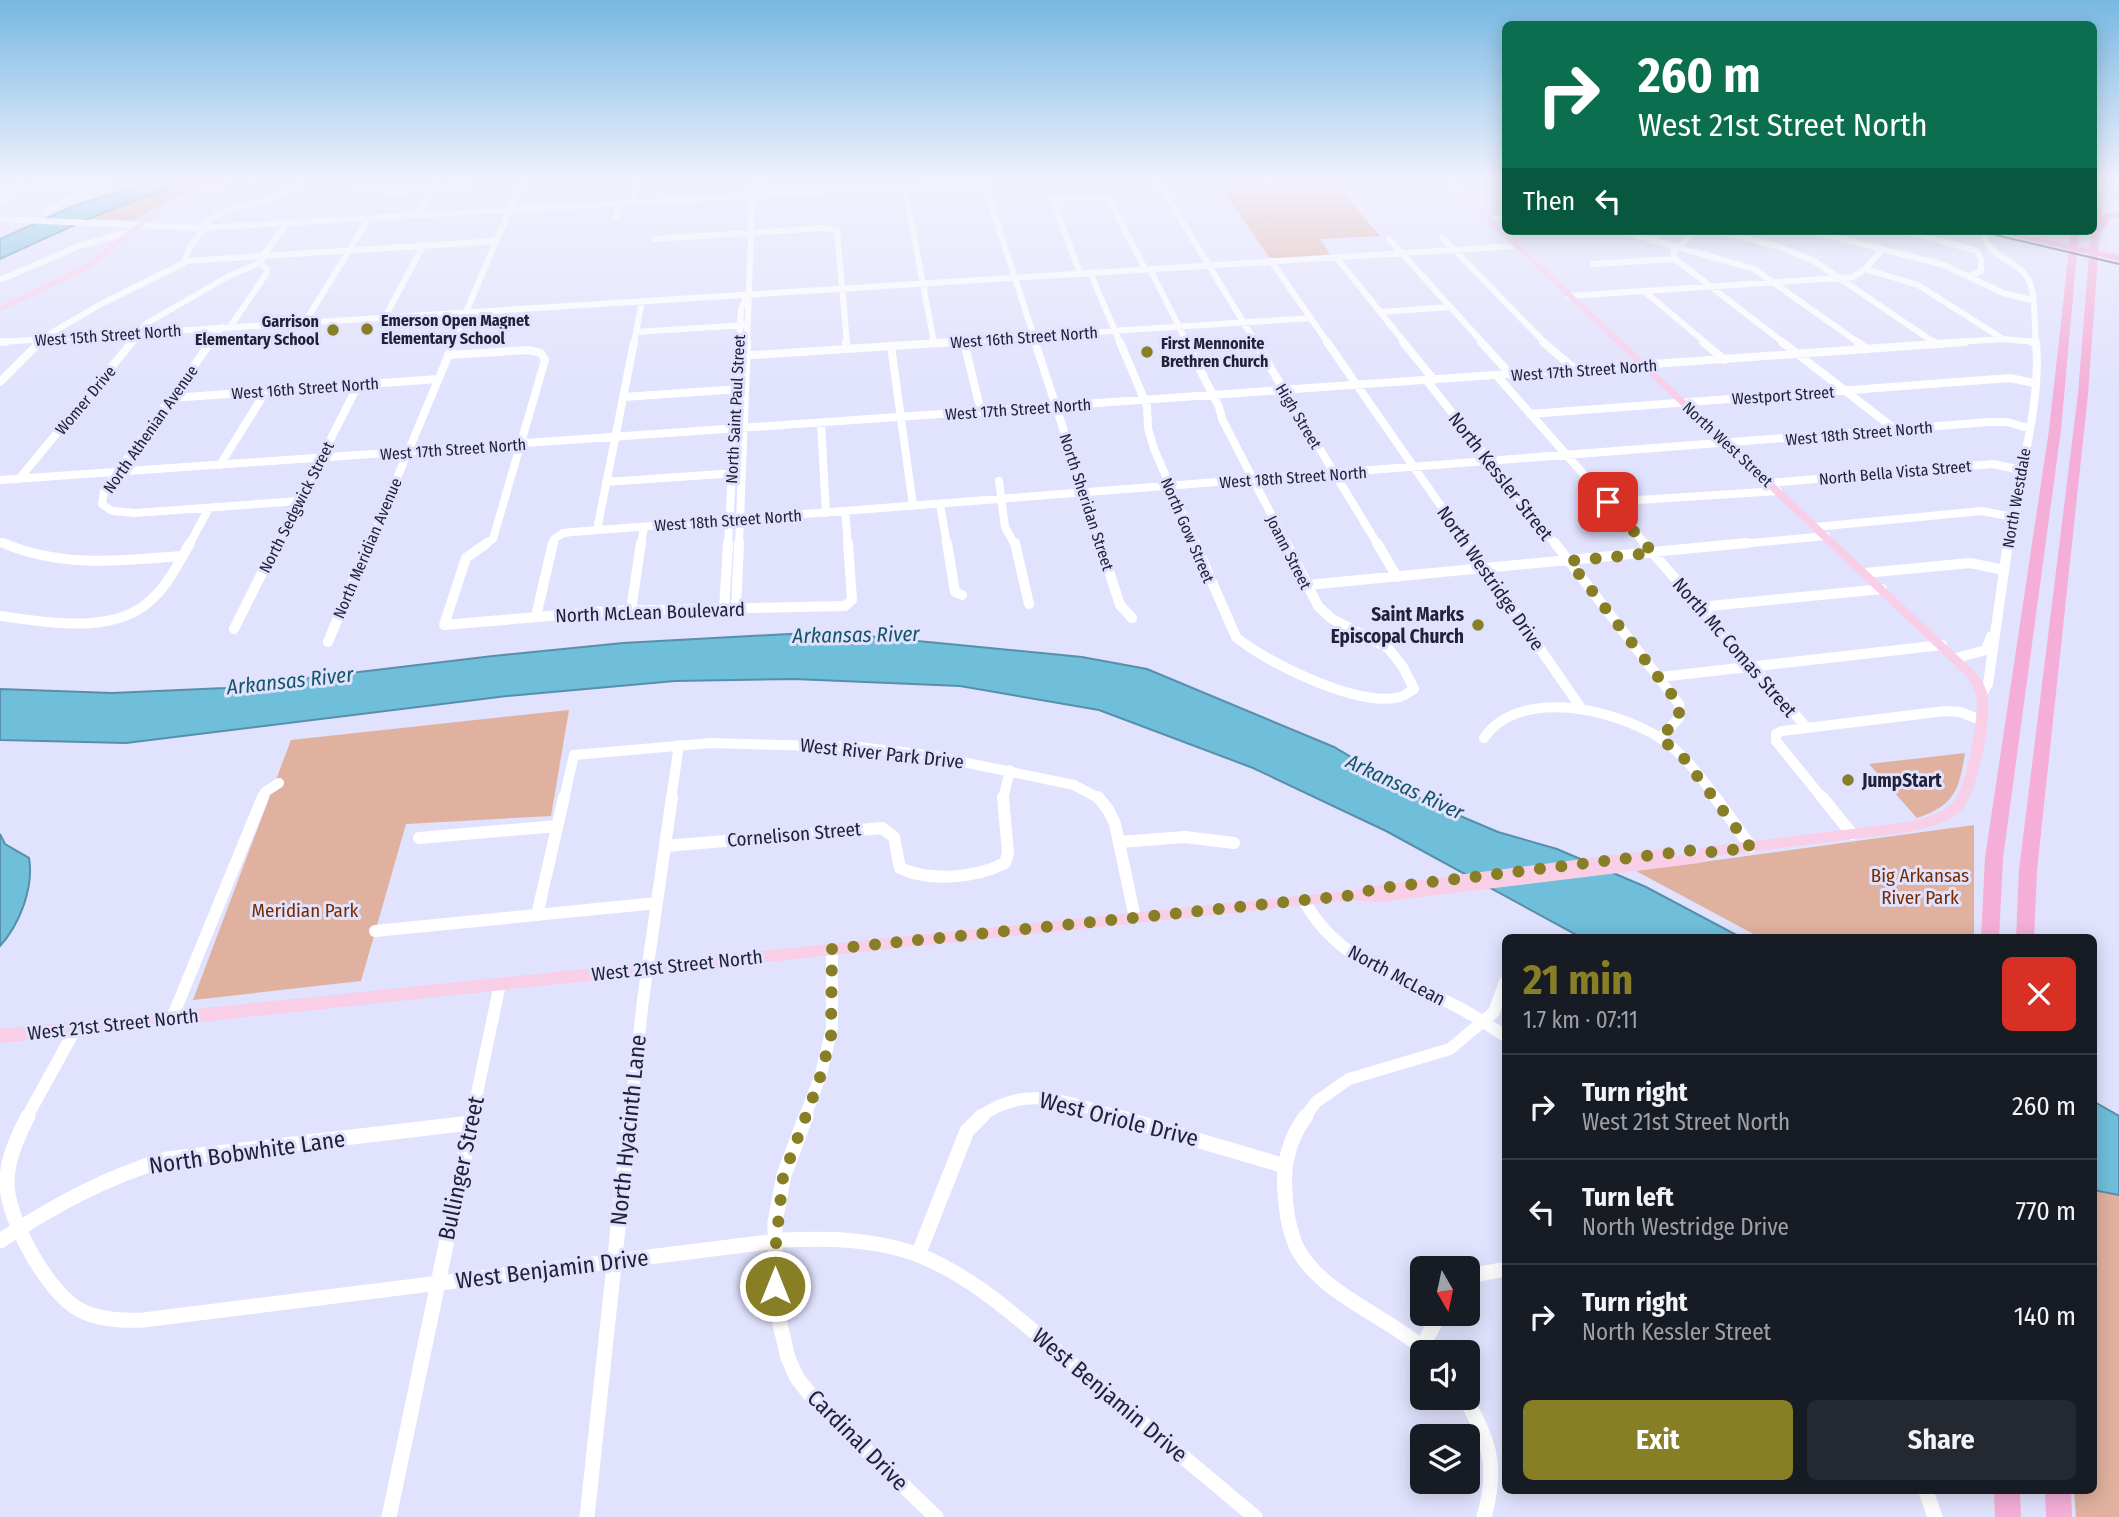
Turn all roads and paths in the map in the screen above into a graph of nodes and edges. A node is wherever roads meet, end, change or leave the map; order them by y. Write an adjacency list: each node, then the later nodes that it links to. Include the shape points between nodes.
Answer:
1 (66, 253): 44 (street)
2 (101, 253): 55 (main road, via 70,277)
3 (188, 253): 34 (street)
4 (267, 253): 32 (street)
5 (322, 253): 32 (street)
6 (347, 253): 60 (street)
7 (419, 253): 58 (street)
8 (491, 253): 56 (street, North Meridian Avenue)
9 (750, 253): 50 (street, North Saint Paul Street)
10 (839, 253): 48 (street)
11 (917, 253): 46 (street)
12 (1007, 253): 42 (street, North Sheridan Street)
13 (1076, 253): 40 (street, North Gow Street)
14 (1138, 253): 38 (street, Joann Street)
15 (1201, 253): 37 (street, High Street)
16 (1401, 253): 17 (street, West 15th Street North); 30 (street, West 15th Street North); 54 (street)
17 (1405, 253)
18 (1457, 253): 84 (street)
19 (1523, 253): 51 (main road, North West Street)
20 (1674, 253): 33 (street)
21 (1698, 253): 45 (street, via 1754,269)
22 (1797, 253): 43 (street)
23 (1880, 253): 39 (street)
24 (1897, 253): 41 (street)
25 (1978, 253): 41 (street, via 1982,270)
26 (1996, 253): 52 (street, via 2026,277)
27 (2071, 253): 196 (highway, via 2055,430 1994,858)
28 (2093, 253): 197 (highway, via 2083,394 2028,870)
29 (2097, 253): 31 (highway)
30 (1336, 257): 35 (street, West 15th Street North); 57 (street, North Kessler Street)
31 (2119, 258)
32 (262, 259): 34 (street); 63 (street, North Athenian Avenue, via 266,274); 67 (street, Womer Drive, via 162,312)
33 (1676, 259): 36 (street); 47 (street)
34 (186, 261): 69 (street)
35 (1271, 261): 37 (street, West 15th Street North); 59 (street, North Westridge Drive)
36 (1593, 264)
37 (1208, 265): 38 (street, West 15th Street North); 61 (street, High Street)
38 (1147, 269): 40 (street, West 15th Street North); 64 (street, Joann Street)
39 (1865, 269): 43 (street); 70 (street, via 1922,287)
40 (1085, 273): 42 (street, West 15th Street North); 66 (street, North Gow Street)
41 (1970, 276): 52 (street, via 2003,293)
42 (1015, 277): 46 (street, West 15th Street North); 68 (street, North Sheridan Street)
43 (1838, 278): 45 (street); 75 (street)
44 (0, 279)
45 (1775, 282): 47 (street); 78 (street)
46 (923, 283): 48 (street, West 15th Street North); 74 (street)
47 (1711, 286): 49 (street); 80 (street)
48 (842, 288): 50 (street, West 15th Street North); 77 (street)
49 (1644, 291): 51 (street); 82 (street)
50 (747, 294): 53 (street, West 15th Street North); 62 (street, North Saint Paul Street, via 741,309)
51 (1569, 296): 83 (main road, North West Street)
52 (2032, 300): 73 (street, North Westdale)
53 (642, 301): 56 (street, West 15th Street North); 65 (street)
54 (1450, 307): 57 (street); 85 (street)
55 (0, 309)
56 (467, 312): 58 (street, West 15th Street North); 79 (street, North Meridian Avenue)
57 (1380, 312): 88 (street, North Kessler Street)
58 (385, 317): 60 (street, West 15th Street North)
59 (1311, 318): 61 (street, West 16th Street North); 92 (street, North Westridge Drive)
60 (305, 322): 63 (street, West 15th Street North)
61 (1243, 323): 64 (street, West 16th Street North); 95 (street, High Street)
62 (744, 325): 65 (street); 81 (street, North Saint Paul Street)
63 (226, 327): 67 (street, West 15th Street North); 99 (street, North Athenian Avenue)
64 (1180, 328): 66 (street, West 16th Street North); 97 (street, Joann Street)
65 (636, 332): 98 (street)
66 (1116, 332): 68 (street, West 16th Street North); 100 (street, North Gow Street)
67 (139, 333): 69 (street, West 15th Street North); 123 (street, Womer Drive)
68 (1034, 337): 71 (street, West 16th Street North); 102 (street, North Sheridan Street)
69 (42, 339): 72 (street, West 15th Street North); 89 (street)
70 (2003, 339): 73 (street, West 17th Street North); 75 (street, West 17th Street North)
71 (964, 341): 74 (street, West 16th Street North); 103 (street)
72 (0, 342)
73 (2036, 342): 90 (street, North Westdale)
74 (934, 343): 76 (street, West 16th Street North)
75 (1936, 344): 78 (street, West 17th Street North)
76 (891, 346): 77 (street, West 16th Street North); 105 (street)
77 (847, 349): 81 (street, West 16th Street North)
78 (1867, 349): 80 (street, West 17th Street North)
79 (448, 355): 87 (street, North Meridian Avenue); 112 (street, via 529,351 544,356)
80 (1798, 355): 82 (street, West 17th Street North); 96 (street)
81 (742, 356): 93 (street, North Saint Paul Street)
82 (1725, 360): 83 (street, West 17th Street North)
83 (1644, 366): 84 (street, West 17th Street North); 101 (main road, North West Street)
84 (1576, 370): 85 (street, West 17th Street North)
85 (1511, 375): 86 (street, West 17th Street North)
86 (1497, 376): 88 (street, West 17th Street North); 104 (street, North Mc Comas Street)
87 (438, 379): 91 (street, West 16th Street North); 113 (street, North Meridian Avenue)
88 (1431, 380): 92 (street, West 17th Street North); 116 (street, North Kessler Street)
89 (0, 382)
90 (2034, 383): 96 (street, Westport Street, via 2010,379); 107 (street, North Westdale)
91 (358, 385): 94 (street, West 16th Street North); 115 (street, North Sedgwick Street)
92 (1357, 386): 95 (street, West 17th Street North); 118 (street, North Westridge Drive)
93 (740, 389): 98 (street); 108 (street, North Saint Paul Street)
94 (266, 391): 99 (street, West 16th Street North); 117 (street)
95 (1283, 391): 97 (street, West 17th Street North); 122 (street, High Street)
96 (1845, 391): 101 (street, Westport Street); 109 (street)
97 (1213, 396): 100 (street, West 17th Street North); 125 (street, Joann Street)
98 (624, 397): 110 (street)
99 (172, 398): 120 (street, North Athenian Avenue)
100 (1145, 401): 102 (street, West 17th Street North); 129 (street, North Gow Street, via 1151,438)
101 (1683, 402): 104 (street, Westport Street); 111 (main road, North West Street)
102 (1056, 407): 103 (street, West 17th Street North); 131 (street, North Sheridan Street)
103 (981, 412): 105 (street, West 17th Street North)
104 (1531, 414): 114 (street, North Mc Comas Street)
105 (900, 418): 106 (street, West 17th Street North); 136 (street)
106 (821, 423): 108 (street, West 17th Street North); 139 (street)
107 (2028, 428): 109 (street, West 18th Street North, via 1997,422); 119 (street, North Westdale)
108 (738, 429): 110 (street, West 17th Street North); 121 (street, North Saint Paul Street)
109 (1896, 430): 111 (street, West 18th Street North)
110 (615, 438): 112 (street, West 17th Street North); 127 (street)
111 (1727, 443): 114 (street, West 18th Street North); 128 (main road, North West Street)
112 (521, 444): 113 (street, West 17th Street North); 163 (street, North McLean Boulevard, via 493,539 466,558 444,625)
113 (408, 452): 115 (street, West 17th Street North); 167 (street, North Meridian Avenue)
114 (1567, 456): 116 (street, West 18th Street North); 134 (street, North Mc Comas Street)
115 (321, 458): 117 (street, West 17th Street North); 133 (street, North Sedgwick Street)
116 (1490, 462): 118 (street, West 18th Street North); 149 (street, North Kessler Street)
117 (220, 465): 120 (street, West 17th Street North)
118 (1414, 468): 122 (street, West 18th Street North); 150 (street, North Westridge Drive)
119 (2021, 470): 128 (street, North Bella Vista Street, via 1993,464); 140 (street, North Westdale)
120 (117, 472): 123 (street, West 17th Street North); 137 (street, North Athenian Avenue, via 101,498 106,508 121,513)
121 (736, 473): 127 (street); 141 (street, North Saint Paul Street)
122 (1334, 474): 125 (street, West 18th Street North); 153 (street, High Street)
123 (19, 479): 124 (street, West 17th Street North)
124 (0, 480)
125 (1252, 480): 129 (street, West 18th Street North); 154 (street, Joann Street)
126 (999, 481): 132 (street)
127 (606, 482): 144 (street)
128 (1769, 483): 130 (main road, North West Street)
129 (1170, 486): 131 (street, West 18th Street North); 173 (street, North Gow Street, via 1231,629 1243,646 1331,686)
130 (1778, 491): 134 (street); 143 (main road, North West Street)
131 (1085, 493): 132 (street, West 18th Street North); 164 (street, North Sheridan Street, via 1122,611)
132 (1000, 499): 135 (street, West 18th Street North); 157 (street)
133 (299, 501): 137 (street); 166 (street, North Sedgwick Street)
134 (1608, 502): 147 (street, North Mc Comas Street)
135 (940, 504): 136 (street, West 18th Street North); 156 (street, via 956,592)
136 (913, 506): 138 (street, West 18th Street North)
137 (209, 508): 148 (street)
138 (845, 512): 139 (street, West 18th Street North); 159 (street, North McLean Boulevard, via 851,598 845,606)
139 (826, 513): 141 (street, West 18th Street North)
140 (2013, 517): 143 (street, via 1982,511); 151 (street, North Westdale)
141 (734, 520): 142 (street, West 18th Street North); 159 (street, North Saint Paul Street); 161 (street, North Saint Paul Street)
142 (643, 527): 144 (street, West 18th Street North); 160 (street)
143 (1815, 527): 145 (main road, North West Street)
144 (597, 530): 163 (street, West 18th Street North, via 558,536)
145 (1826, 537): 147 (street); 152 (main road, North West Street)
146 (0, 542): 148 (street, via 36,558 71,563)
147 (1653, 553): 149 (street); 158 (street, North Mc Comas Street)
148 (181, 556): 162 (street, via 155,598 132,613 97,621)
149 (1569, 561): 150 (street); 171 (street, North Kessler Street)
150 (1485, 569): 153 (street); 174 (street, North Westridge Drive)
151 (2004, 570): 152 (street, via 1970,563); 165 (street, North Westdale)
152 (1865, 573): 155 (main road, North West Street)
153 (1397, 577): 154 (street)
154 (1307, 585): 173 (street, Joann Street, via 1332,621 1381,643 1398,659 1414,689 1401,698)
155 (1882, 589): 158 (street); 168 (main road, North West Street)
156 (962, 595)
157 (1029, 604)
158 (1700, 607): 170 (street, North Mc Comas Street)
159 (736, 609): 161 (street, North McLean Boulevard)
160 (631, 610): 161 (street, North McLean Boulevard); 163 (street, North McLean Boulevard)
161 (724, 610)
162 (0, 616)
163 (536, 616)
164 (1132, 618)
165 (1995, 627): 169 (street, via 1986,650); 172 (street, North Westdale, via 1988,684)
166 (234, 629)
167 (328, 642)
168 (1941, 645): 169 (main road, North West Street); 170 (street)
169 (1956, 658): 172 (main road, North West Street)
170 (1752, 666): 171 (street); 176 (street, North Mc Comas Street)
171 (1660, 677): 178 (street, North Kessler Street, via 1680,713)
172 (1982, 693): 175 (main road)
173 (1379, 700)
174 (1581, 708): 177 (street, via 1525,711 1494,722); 178 (street)
175 (1981, 720): 176 (street, via 1945,711); 183 (main road, West 21st Street North, via 1968,790 1957,806 1909,827)
176 (1807, 728): 183 (street, via 1782,731 1776,734 1776,741)
177 (1484, 738)
178 (1660, 738): 188 (street, via 1683,757)
179 (679, 745): 180 (street, West River Park Drive, via 858,747); 182 (street, West River Park Drive, via 574,755); 187 (street, North Hyacinth Lane)
180 (1010, 770): 185 (street, West River Park Drive, via 1090,791 1108,808); 187 (street, Cornelison Street, via 1002,803 1008,853 1005,863 989,870 926,877 907,873 900,868 894,837 882,828)
181 (279, 783): 202 (street, via 265,792)
182 (557, 825): 184 (street); 193 (street)
183 (1852, 834): 188 (main road, West 21st Street North)
184 (419, 838)
185 (1119, 842): 186 (street, via 1185,837); 194 (street, West River Park Drive)
186 (1234, 843)
187 (665, 846): 192 (street, North Hyacinth Lane)
188 (1751, 848): 189 (main road, West 21st Street North, via 1711,852 1700,858)
189 (1621, 863): 190 (main road, West 21st Street North, via 1447,880); 190 (main road, West 21st Street North, via 1460,888 1379,897)
190 (1354, 895): 191 (main road, West 21st Street North)
191 (1304, 900): 194 (main road, West 21st Street North); 203 (street, North McLean, via 1310,916 1327,936 1386,974)
192 (656, 902): 193 (street); 199 (street, North Hyacinth Lane)
193 (537, 915): 195 (street)
194 (1135, 918): 198 (main road, West 21st Street North)
195 (375, 931)
196 (1990, 934)
197 (2025, 934)
198 (832, 949): 199 (main road, West 21st Street North); 211 (street, Cardinal Drive, via 831,1036 783,1177)
199 (647, 969): 200 (main road, West 21st Street North); 213 (street, North Hyacinth Lane)
200 (500, 984): 202 (main road, West 21st Street North); 207 (street, Bullinger Street)
201 (1502, 992): 203 (street, via 1497,1010)
202 (172, 1018): 204 (main road, West 21st Street North)
203 (1484, 1022): 205 (street, North McLean); 208 (street, via 1447,1051 1336,1083 1310,1107 1296,1131)
204 (76, 1028): 206 (main road, West 21st Street North); 209 (street, West Benjamin Drive, via 25,1125 8,1170 8,1201)
205 (1502, 1034)
206 (0, 1036)
207 (470, 1123): 209 (street, North Bobwhite Lane, via 167,1159 93,1184); 216 (street, Bullinger Street)
208 (1285, 1166): 212 (street, West Oriole Drive, via 1059,1100 1021,1099 987,1112 967,1131); 217 (street, via 1285,1201 1302,1255 1333,1286)
209 (20, 1227): 210 (street, North Bobwhite Lane); 216 (street, West Benjamin Drive, via 52,1283 70,1304 119,1321)
210 (0, 1241)
211 (776, 1241): 212 (street, West Benjamin Drive, via 856,1238); 213 (street, West Benjamin Drive); 224 (street, Cardinal Drive, via 775,1310 797,1378 815,1402)
212 (918, 1255): 225 (street, West Benjamin Drive, via 992,1297)
213 (614, 1261): 216 (street, West Benjamin Drive); 223 (street, North Hyacinth Lane)
214 (1502, 1270): 215 (street)
215 (1480, 1274)
216 (438, 1283): 222 (street, Bullinger Street)
217 (1414, 1340)
218 (1472, 1410): 226 (street, via 1490,1448 1493,1488)
219 (1927, 1494): 227 (street)
220 (2007, 1494): 228 (highway)
221 (2058, 1494): 229 (highway)
222 (389, 1517)
223 (587, 1517)
224 (936, 1517)
225 (1255, 1517)
226 (1484, 1517)
227 (1935, 1517)
228 (2008, 1517)
229 (2059, 1517)

